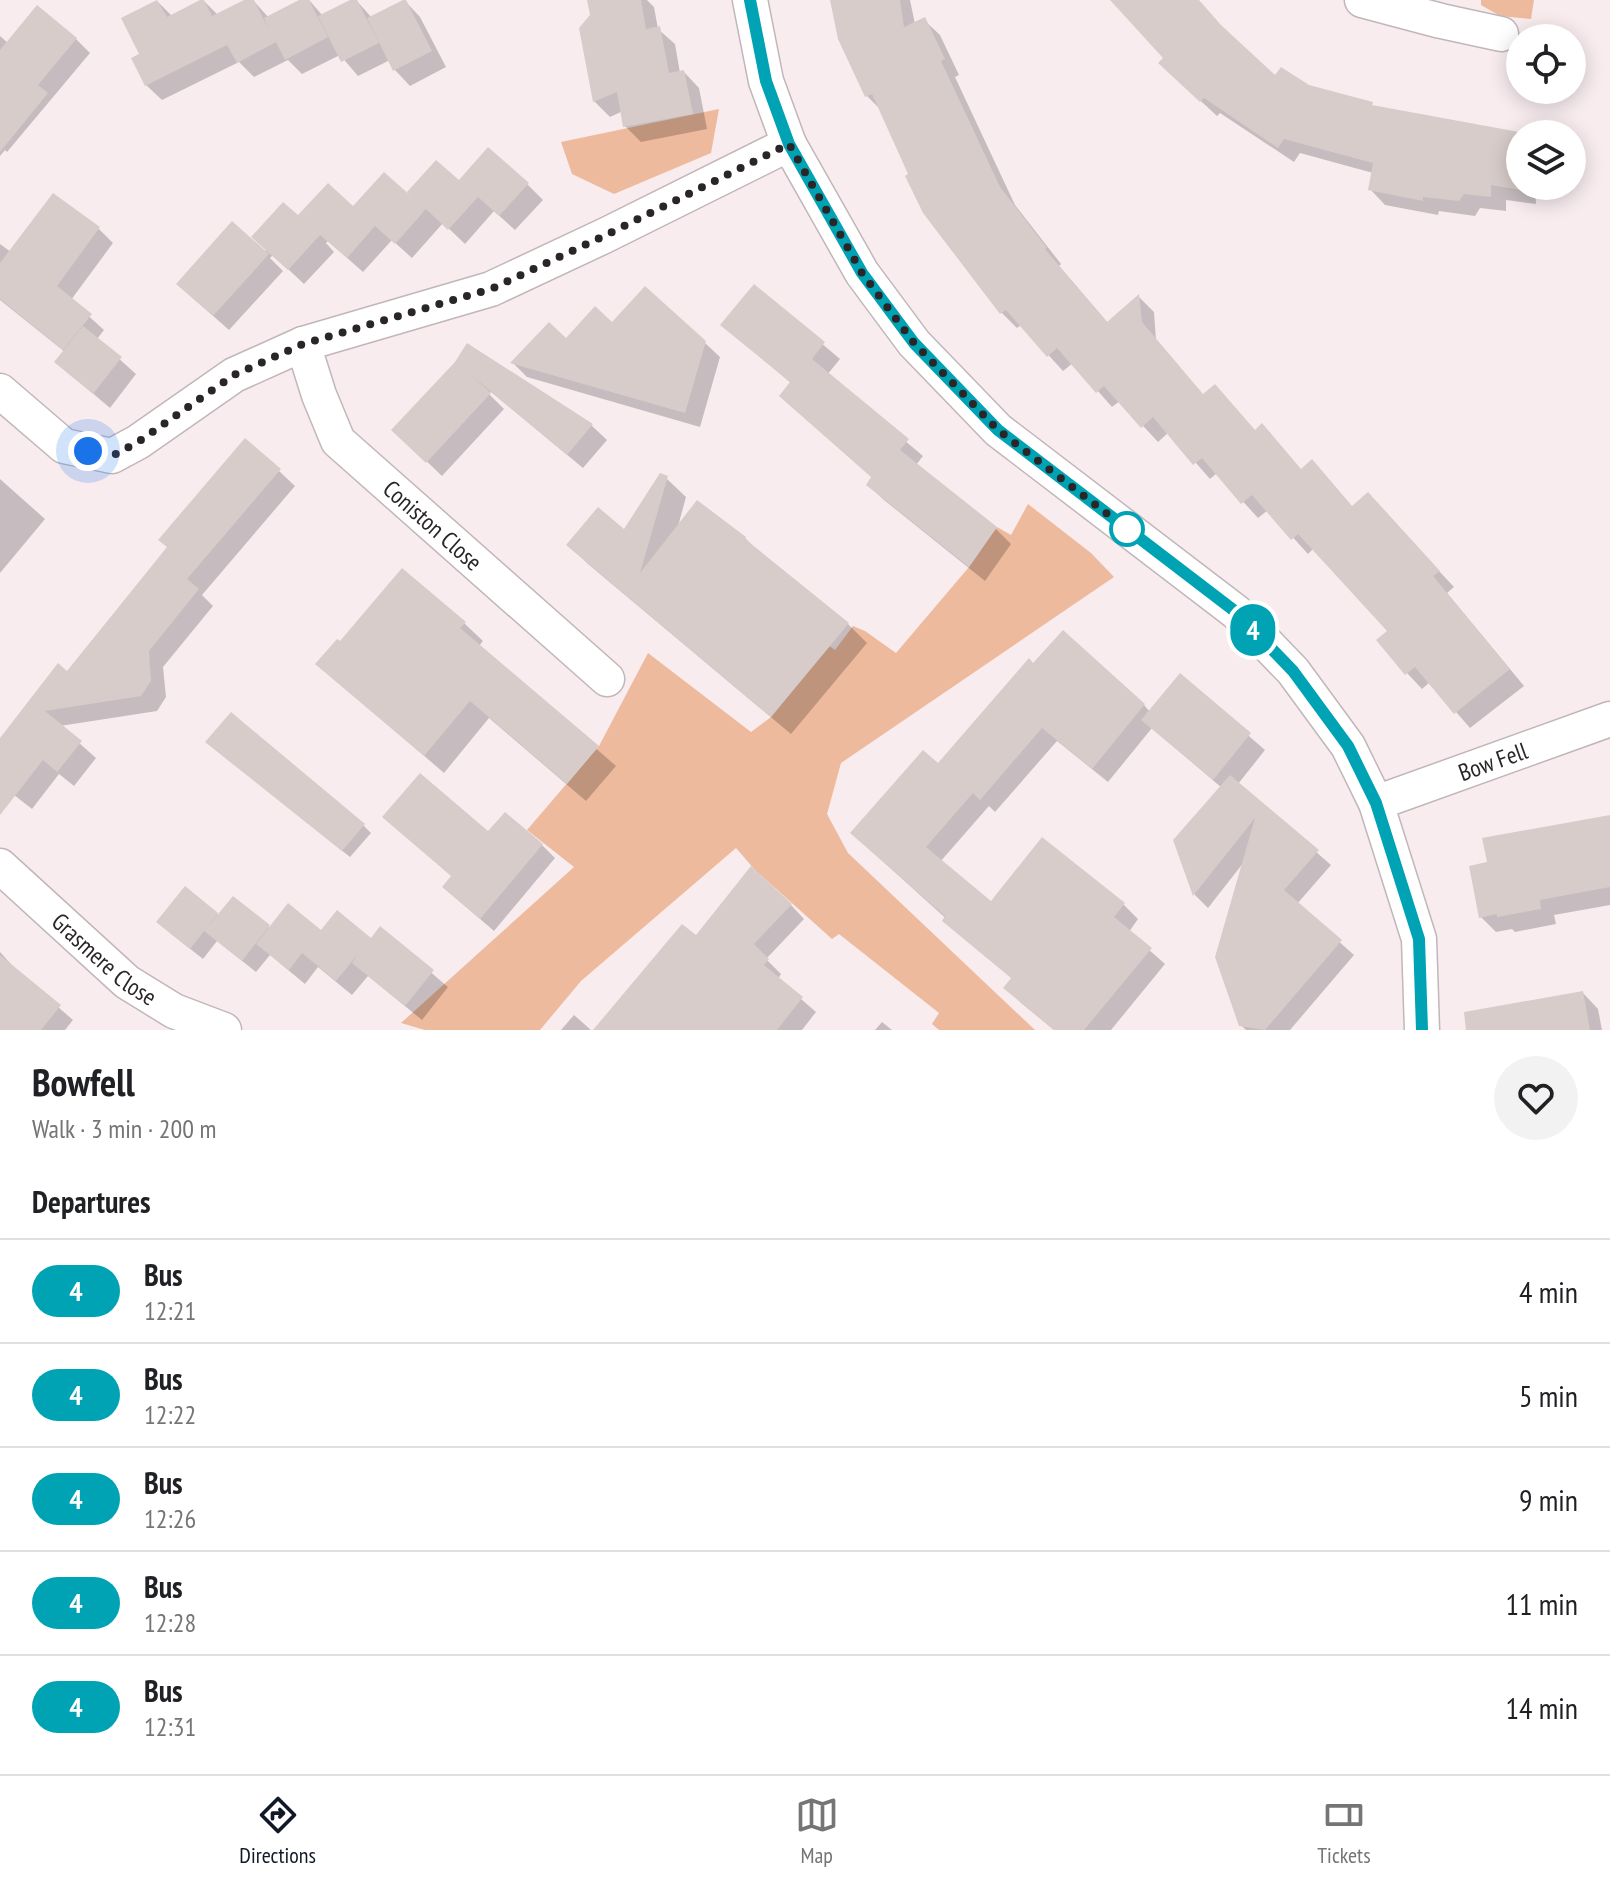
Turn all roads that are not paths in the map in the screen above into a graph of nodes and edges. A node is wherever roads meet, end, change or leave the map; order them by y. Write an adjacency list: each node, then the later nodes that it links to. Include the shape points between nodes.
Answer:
1 (750, 0): 5 (street, via 766,81)
2 (1362, 0): 3 (street)
3 (1454, 12): 4 (street)
4 (1501, 34)
5 (789, 144): 6 (street, via 491,289); 10 (street, via 862,273 914,343 998,430 1236,612 1293,671 1348,746)
6 (303, 344): 7 (street, via 234,375 112,456 64,446); 8 (street, Coniston Close, via 338,441)
7 (0, 391)
8 (607, 679)
9 (1610, 719): 10 (street, Bow Fell)
10 (1376, 803): 13 (street, via 1419,939)
11 (0, 866): 12 (street, Grasmere Close, via 127,982 174,1011)
12 (224, 1030)
13 (1422, 1030)

